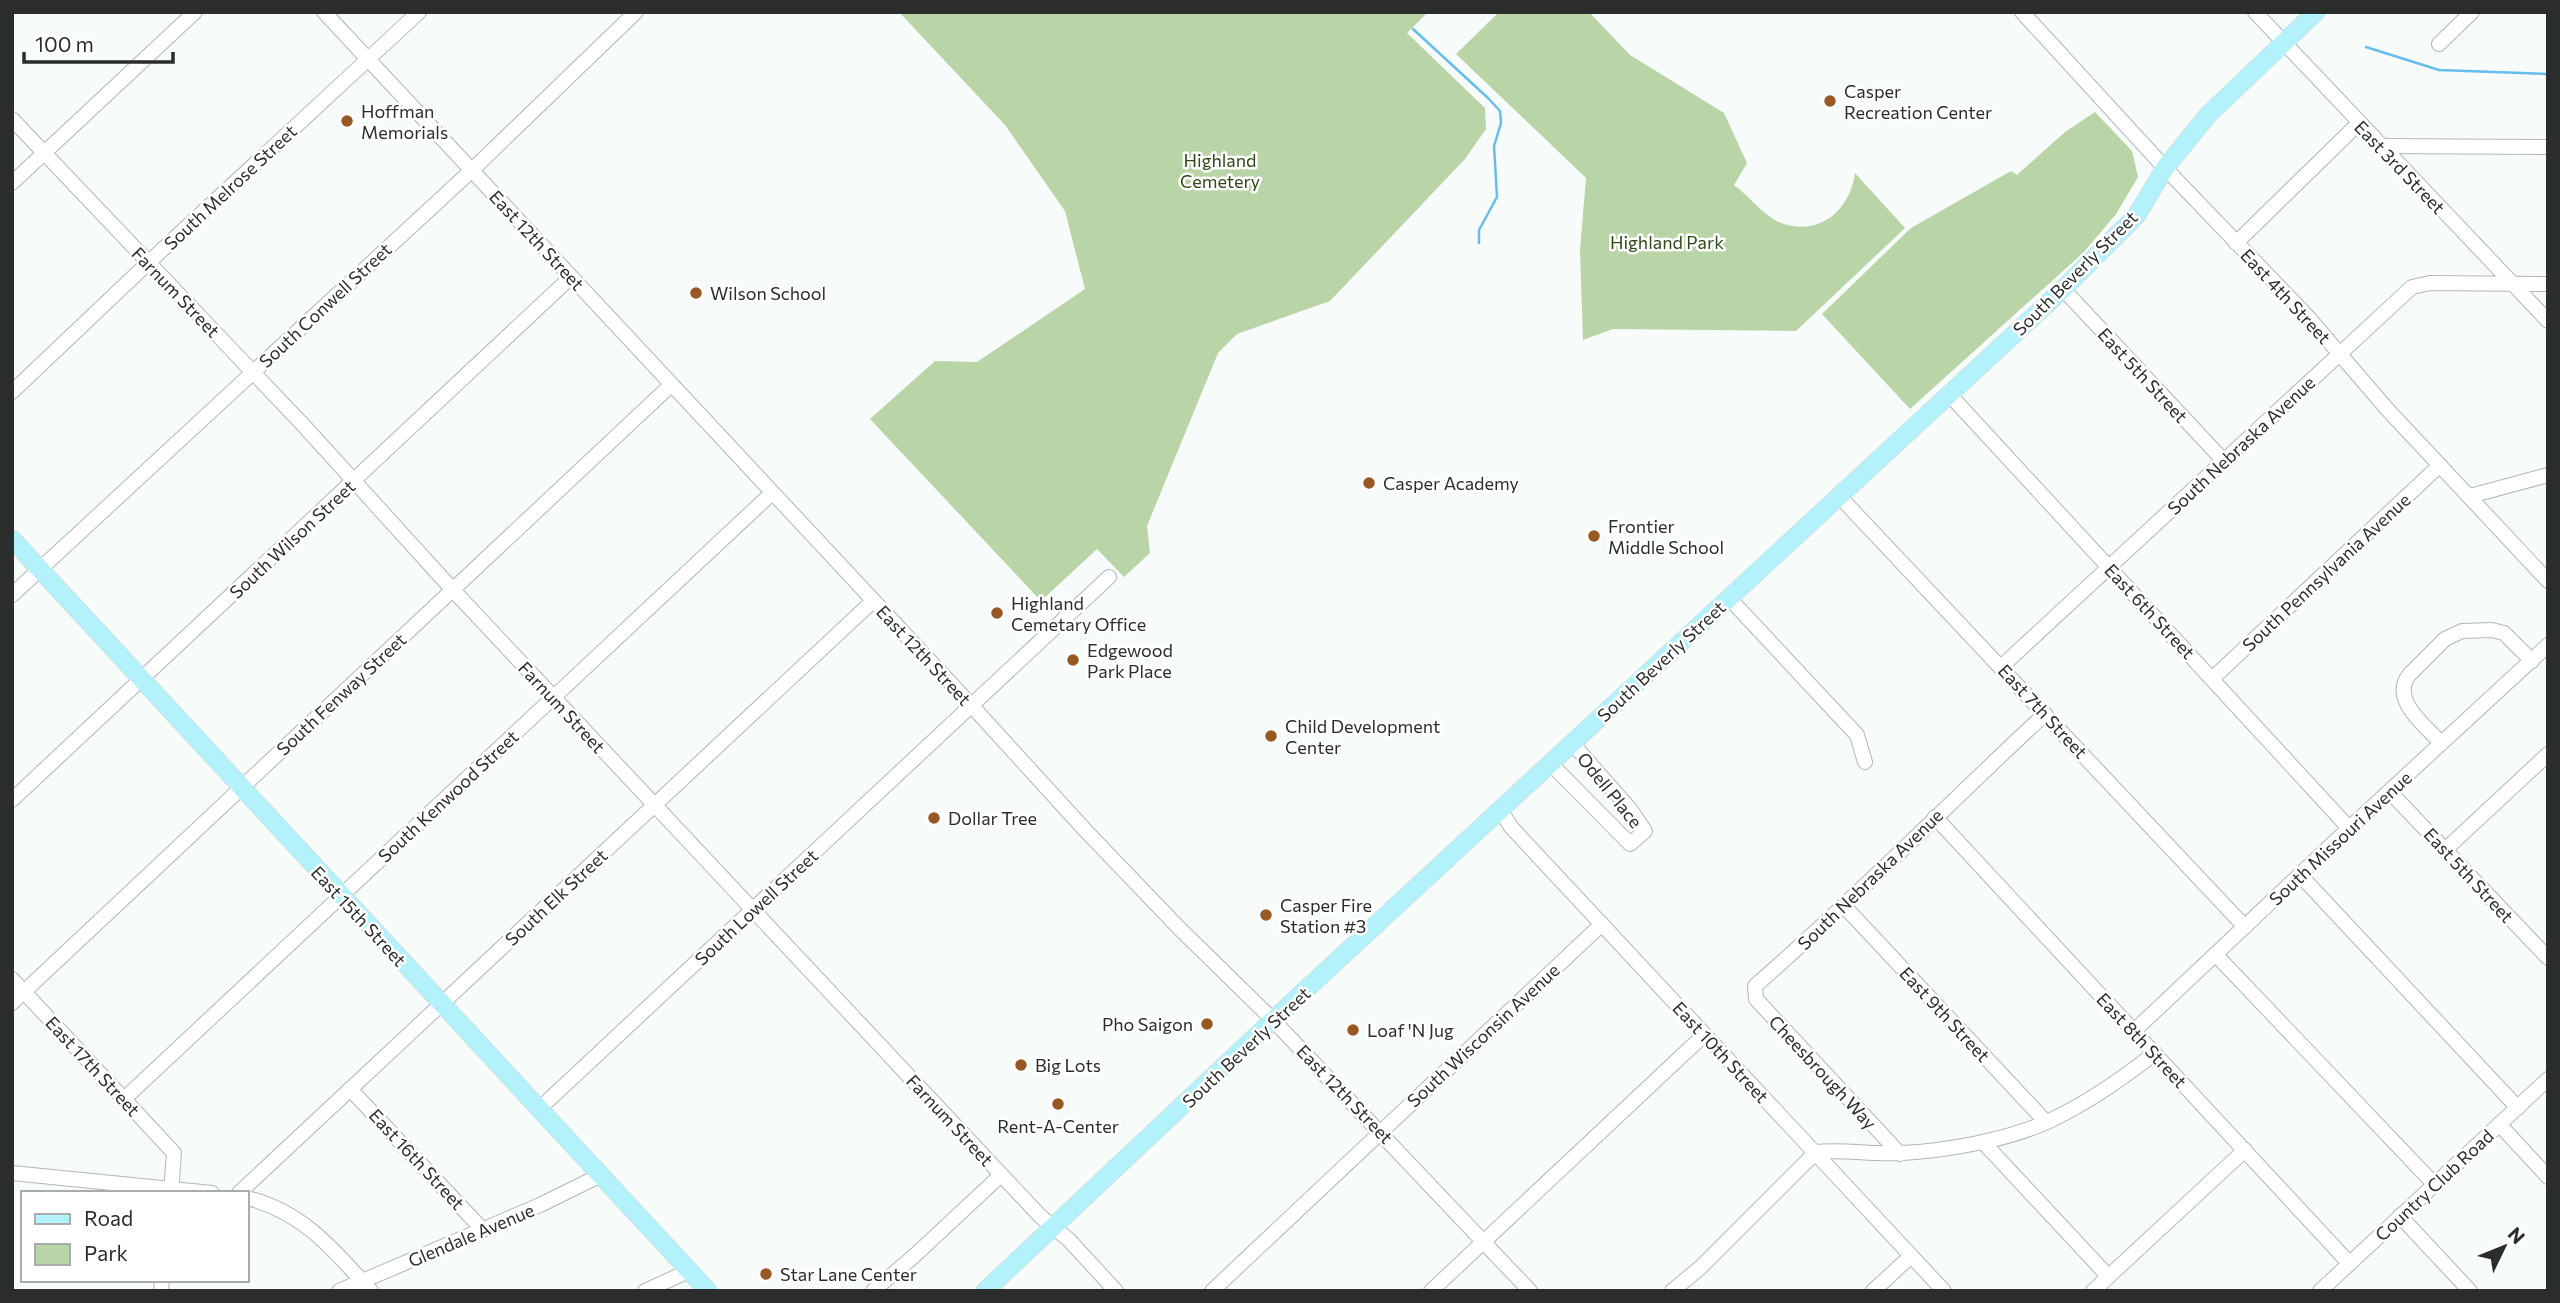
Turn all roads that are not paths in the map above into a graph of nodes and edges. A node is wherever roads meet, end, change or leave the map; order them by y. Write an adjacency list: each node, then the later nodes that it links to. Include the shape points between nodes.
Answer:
1 (195, 12): 16 (street)
2 (324, 12): 11 (street, East 12th Street)
3 (419, 12): 11 (street, South Melrose Street)
4 (636, 12): 18 (street, South Conwell Street)
5 (2255, 12): 9 (street, East 3rd Street)
6 (2316, 12): 9 (main road, South Beverly Street)
7 (2472, 12): 10 (street)
8 (2027, 14): 17 (street, East 4th Street)
9 (2283, 43): 13 (street, East 3rd Street); 17 (main road, South Beverly Street, via 2208,115)
10 (2439, 44)
11 (368, 61): 18 (street, East 12th Street); 21 (street, South Melrose Street)
12 (12, 119): 16 (street, Farnum Street)
13 (2358, 124): 14 (street, East 3rd Street); 20 (street)
14 (2381, 146): 15 (street); 23 (street, East 3rd Street)
15 (2548, 147)
16 (44, 153): 19 (street); 21 (street, Farnum Street)
17 (2165, 168): 20 (street, East 4th Street); 25 (main road, South Beverly Street, via 2137,215)
18 (471, 171): 22 (street, East 12th Street); 28 (street, South Conwell Street)
19 (12, 183)
20 (2236, 243): 27 (street, East 4th Street)
21 (148, 263): 28 (street, Farnum Street); 30 (street, South Melrose Street)
22 (571, 277): 29 (street, East 12th Street); 35 (street, South Wilson Street)
23 (2513, 284): 24 (street, South Nebraska Avenue); 26 (street, East 3rd Street); 27 (street, South Nebraska Avenue, via 2412,287)
24 (2548, 284)
25 (2063, 289): 31 (main road, South Beverly Street); 32 (street, East 5th Street)
26 (2548, 321)
27 (2340, 355): 32 (street, South Nebraska Avenue); 33 (street, East 4th Street)
28 (252, 373): 35 (street, Farnum Street); 41 (street, South Conwell Street)
29 (671, 386): 36 (street, East 12th Street); 44 (street, South Fenway Street)
30 (12, 392)
31 (1949, 394): 37 (main road, South Beverly Street); 40 (street, East 6th Street)
32 (2223, 460): 40 (street, South Nebraska Avenue)
33 (2440, 465): 38 (street, East 4th Street); 51 (street, South Pennsylvania Avenue)
34 (2548, 475): 38 (street)
35 (354, 481): 44 (street, Farnum Street); 52 (street, South Wilson Street)
36 (772, 493): 47 (street, East 12th Street); 53 (street, South Kenwood Street)
37 (1839, 496): 46 (main road, South Beverly Street); 50 (street, East 7th Street)
38 (2470, 496): 43 (street, East 4th Street)
39 (12, 539): 41 (main road, East 15th Street)
40 (2110, 568): 50 (street, South Nebraska Avenue); 51 (street, East 6th Street)
41 (40, 570): 45 (street, South Conwell Street); 52 (main road, East 15th Street)
42 (1108, 577): 54 (street, South Lowell Street)
43 (2548, 581)
44 (452, 589): 53 (street, Farnum Street); 61 (street, South Fenway Street)
45 (12, 595)
46 (1729, 598): 56 (main road, South Beverly Street); 59 (street, via 1857,735)
47 (873, 601): 54 (street, East 12th Street); 64 (street, South Elk Street)
48 (2548, 645): 49 (street, South Missouri Avenue)
49 (2532, 661): 57 (street, South Missouri Avenue); 57 (street, via 2509,638 2492,630 2462,631 2445,639 2405,680 2403,694)
50 (2001, 667): 55 (street, East 7th Street)
51 (2213, 678): 67 (street, East 6th Street)
52 (141, 679): 61 (main road, East 15th Street); 63 (street, South Wilson Street)
53 (555, 697): 64 (street, Farnum Street); 70 (street, South Kenwood Street)
54 (971, 705): 72 (street, South Lowell Street); 82 (street, East 12th Street, via 1163,912)
55 (2045, 714): 66 (street, South Nebraska Avenue); 74 (street, East 7th Street)
56 (1572, 743): 60 (main road, South Beverly Street); 60 (street, Odell Place, via 1645,831 1630,844)
57 (2441, 743): 62 (street, South Missouri Avenue)
58 (2548, 754): 68 (street)
59 (1865, 762)
60 (1550, 763): 65 (main road, South Beverly Street)
61 (242, 788): 70 (main road, East 15th Street); 79 (street, South Fenway Street)
62 (2390, 792): 67 (street, South Missouri Avenue); 68 (street, East 5th Street)
63 (12, 800)
64 (654, 805): 72 (street, Farnum Street); 81 (street, South Elk Street)
65 (1501, 811): 73 (street, East 10th Street); 82 (main road, South Beverly Street)
66 (1935, 817): 71 (street, South Nebraska Avenue); 83 (street, East 8th Street)
67 (2349, 828): 69 (street, South Missouri Avenue)
68 (2446, 849): 76 (street, East 5th Street)
69 (2300, 875): 74 (street, South Missouri Avenue); 89 (street)
70 (341, 896): 81 (main road, East 15th Street); 88 (street, South Kenwood Street)
71 (1844, 906): 78 (street, South Nebraska Avenue); 91 (street, East 9th Street)
72 (754, 909): 90 (street, South Lowell Street); 100 (street, Farnum Street)
73 (1602, 924): 84 (street, East 10th Street); 93 (street, South Wisconsin Avenue)
74 (2245, 928): 75 (street, South Missouri Avenue)
75 (2216, 955): 83 (street, South Missouri Avenue); 102 (street)
76 (2548, 958)
77 (12, 979): 79 (street, East 17th Street)
78 (1755, 986): 97 (street, Cheesbrough Way, via 1756,999)
79 (24, 992): 80 (street, South Fenway Street); 88 (street, East 17th Street)
80 (12, 1003)
81 (442, 1004): 87 (street, South Elk Street); 90 (main road, East 15th Street)
82 (1273, 1020): 93 (street, East 12th Street); 107 (main road, South Beverly Street)
83 (2134, 1031): 85 (street, East 8th Street)
84 (1704, 1035): 96 (street, East 10th Street); 109 (street)
85 (2155, 1053): 91 (street, via 2119,1081); 95 (street, East 8th Street)
86 (2548, 1079): 89 (street, Country Club Road)
87 (350, 1089): 104 (street, South Elk Street); 108 (street, East 16th Street)
88 (124, 1099): 103 (street, East 17th Street, via 174,1153)
89 (2518, 1108): 92 (street, Country Club Road)
90 (539, 1109): 99 (main road, East 15th Street)
91 (2046, 1122): 94 (street)
92 (2499, 1124): 101 (street); 102 (street, Country Club Road)
93 (1381, 1132): 109 (street, East 12th Street); 122 (street, South Wisconsin Avenue)
94 (1983, 1142): 97 (street); 113 (street)
95 (2245, 1150): 111 (street, East 8th Street); 113 (street)
96 (1816, 1152): 97 (street, via 1838,1149); 110 (street, East 10th Street); 125 (street)
97 (1900, 1154)
98 (12, 1173): 103 (street)
99 (601, 1175): 108 (street, Glendale Avenue); 112 (main road, East 15th Street)
100 (1002, 1175): 107 (street, Farnum Street); 119 (street)
101 (2548, 1177)
102 (2435, 1185): 106 (street, Country Club Road)
103 (172, 1191)
104 (241, 1191)
105 (248, 1198): 114 (street, via 303,1222)
106 (2400, 1216): 111 (street, Country Club Road); 129 (street)
107 (1054, 1227): 120 (main road, South Beverly Street); 121 (street, Farnum Street)
108 (483, 1230): 114 (street, Glendale Avenue)
109 (1484, 1241): 123 (street); 124 (street, East 12th Street)
110 (1912, 1256): 115 (street); 126 (street, East 10th Street)
111 (2349, 1263): 128 (street, Country Club Road)
112 (690, 1271): 117 (street); 118 (main road, East 15th Street)
113 (2108, 1276): 127 (street)
114 (367, 1286): 116 (street, Glendale Avenue)
115 (1878, 1289)
116 (339, 1291)
117 (645, 1291)
118 (708, 1291)
119 (873, 1291)
120 (985, 1291)
121 (1116, 1291)
122 (1212, 1291)
123 (1431, 1291)
124 (1530, 1291)
125 (1672, 1291)
126 (1944, 1291)
127 (2093, 1291)
128 (2320, 1291)
129 (2470, 1291)

